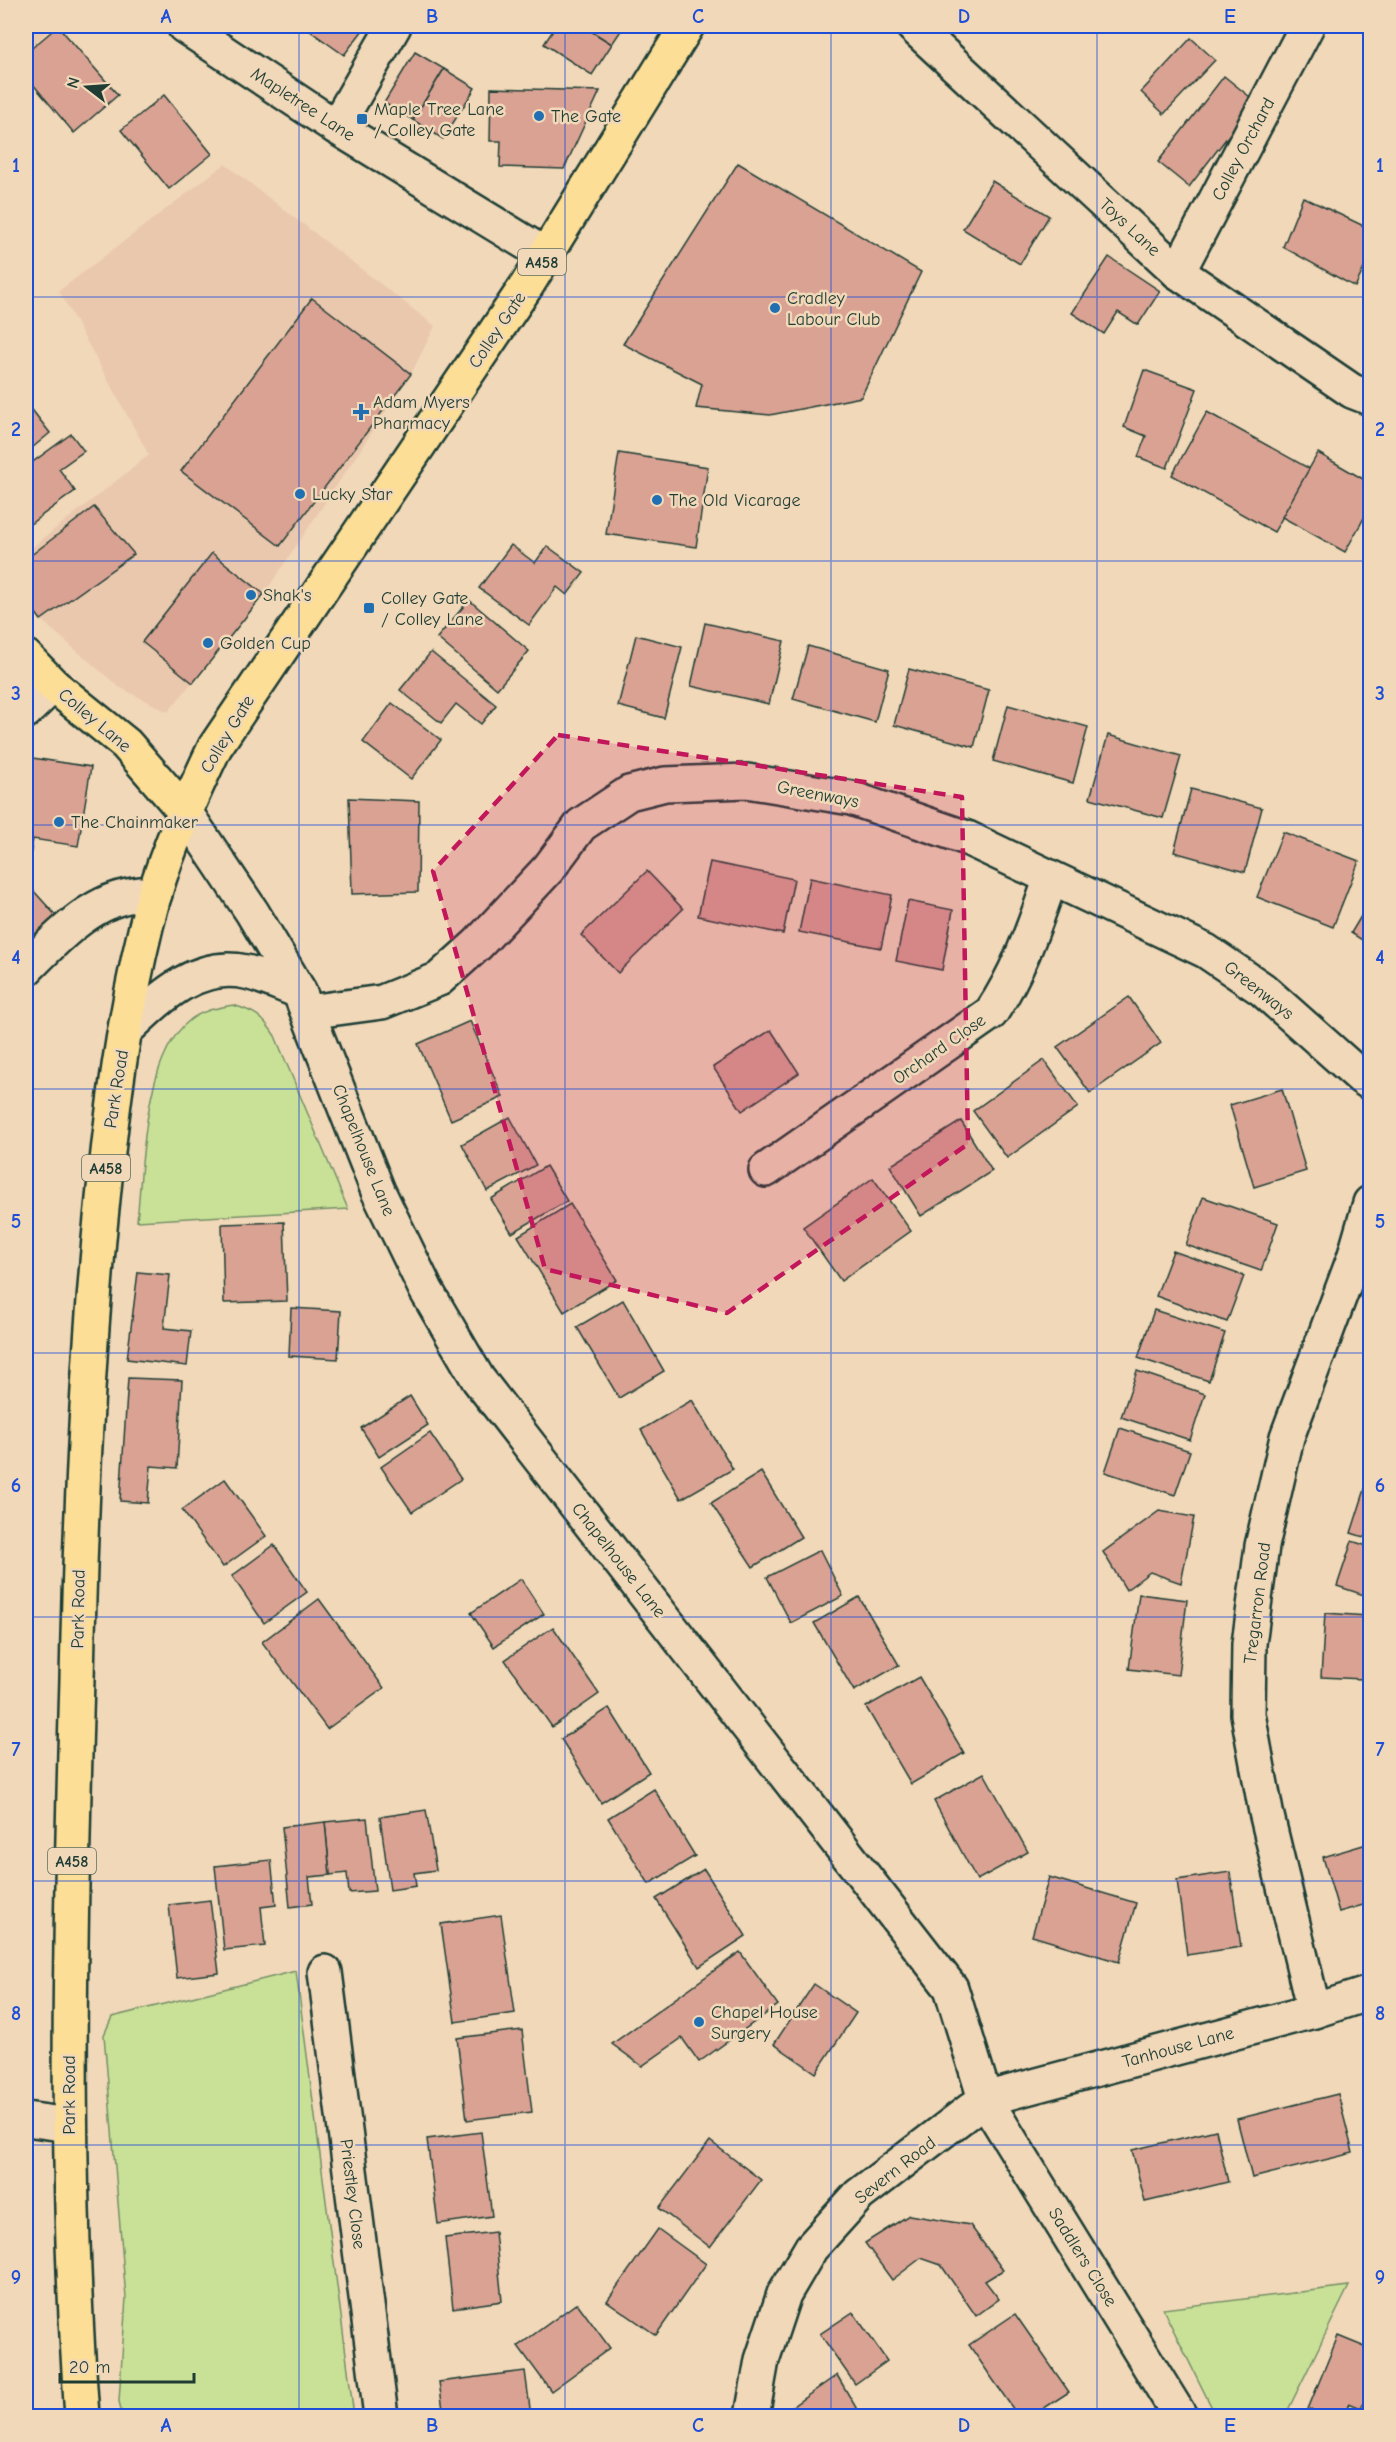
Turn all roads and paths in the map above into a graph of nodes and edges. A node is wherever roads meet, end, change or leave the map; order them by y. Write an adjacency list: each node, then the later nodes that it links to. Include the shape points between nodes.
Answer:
1 (184, 26): 6 (street, Mapletree Lane)
2 (394, 26): 6 (street)
3 (687, 26): 7 (main road, Colley Gate / A458)
4 (913, 26): 8 (street, Toys Lane)
5 (1307, 26): 8 (street, Colley Orchard)
6 (336, 127): 7 (street, Mapletree Lane)
7 (546, 255): 13 (main road, Colley Gate / A458, via 215,747)
8 (1178, 272): 9 (street, Toys Lane, via 1352,391)
9 (1371, 399)
10 (26, 657): 11 (main road, Colley Lane)
11 (53, 685): 12 (street); 13 (main road, Colley Lane, via 126,744)
12 (26, 711)
13 (185, 812): 15 (main road, Park Road / A458); 17 (street, Chapelhouse Lane, via 252,912)
14 (1051, 878): 17 (street, Greenways, via 967,838 851,798 747,781 665,784 629,793 581,825 549,868 478,944 439,979 382,1002); 19 (street, Greenways, via 1206,951 1262,988); 20 (street, Orchard Close, via 1023,956 990,1013)
15 (155, 894): 16 (street, via 119,898 96,909 69,926); 18 (main road, Park Road / A458)
16 (26, 969)
17 (304, 1001): 18 (street, via 245,972 207,972 170,991); 25 (street, Chapelhouse Lane, via 378,1191 426,1290 478,1379 951,1988)
18 (126, 1031): 27 (main road, Park Road / A458, via 110,1122 94,1294 81,1521 69,1967)
19 (1371, 1083)
20 (766, 1170)
21 (1371, 1203): 24 (street, Tregarron Road, via 1287,1437 1262,1546 1249,1644 1248,1714 1266,1812)
22 (325, 1972): 29 (street, Priestley Close)
23 (1371, 1993): 24 (street, Tanhouse Lane)
24 (1314, 2011): 25 (street, Tanhouse Lane)
25 (985, 2099): 30 (street, Severn Road, via 859,2195 811,2248 784,2294 762,2360); 31 (street, Saddlers Close)
26 (26, 2120): 27 (street)
27 (69, 2125): 28 (main road, Park Road / A458)
28 (82, 2416)
29 (381, 2416)
30 (752, 2416)
31 (1180, 2416)

